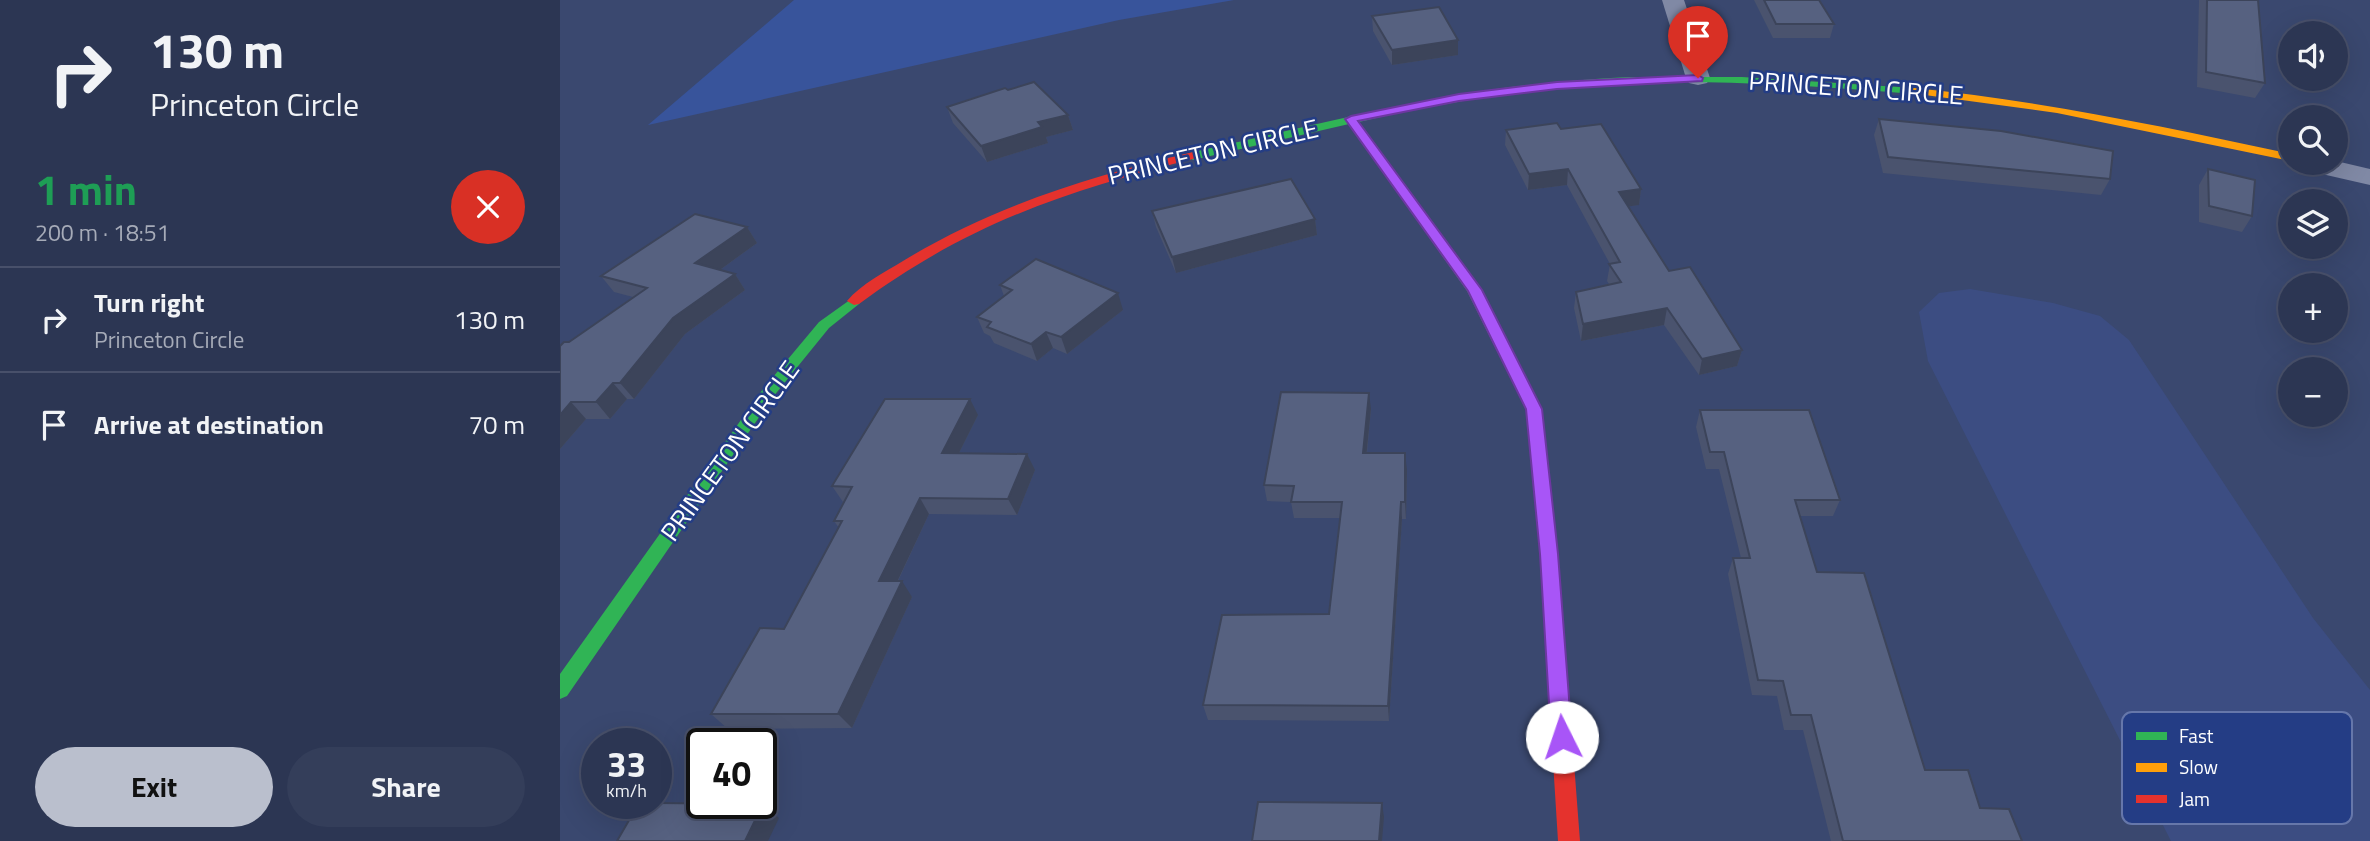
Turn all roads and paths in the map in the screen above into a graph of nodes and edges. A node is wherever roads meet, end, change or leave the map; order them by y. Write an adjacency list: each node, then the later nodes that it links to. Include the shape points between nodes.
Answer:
1 (1674, 0): 2 (street)
2 (1698, 78): 3 (street, PRINCETON CIRCLE, via 1557,86 1459,98); 4 (street, PRINCETON CIRCLE, via 1798,80 1972,96 2079,112)
3 (1351, 119): 7 (street, PRINCETON CIRCLE, via 1132,169 1058,191 977,225 891,272 824,325 768,393); 8 (street, via 1475,290 1534,409)
4 (2278, 155)
5 (2348, 172): 6 (street)
6 (2370, 177)
7 (560, 690)
8 (1569, 841)

